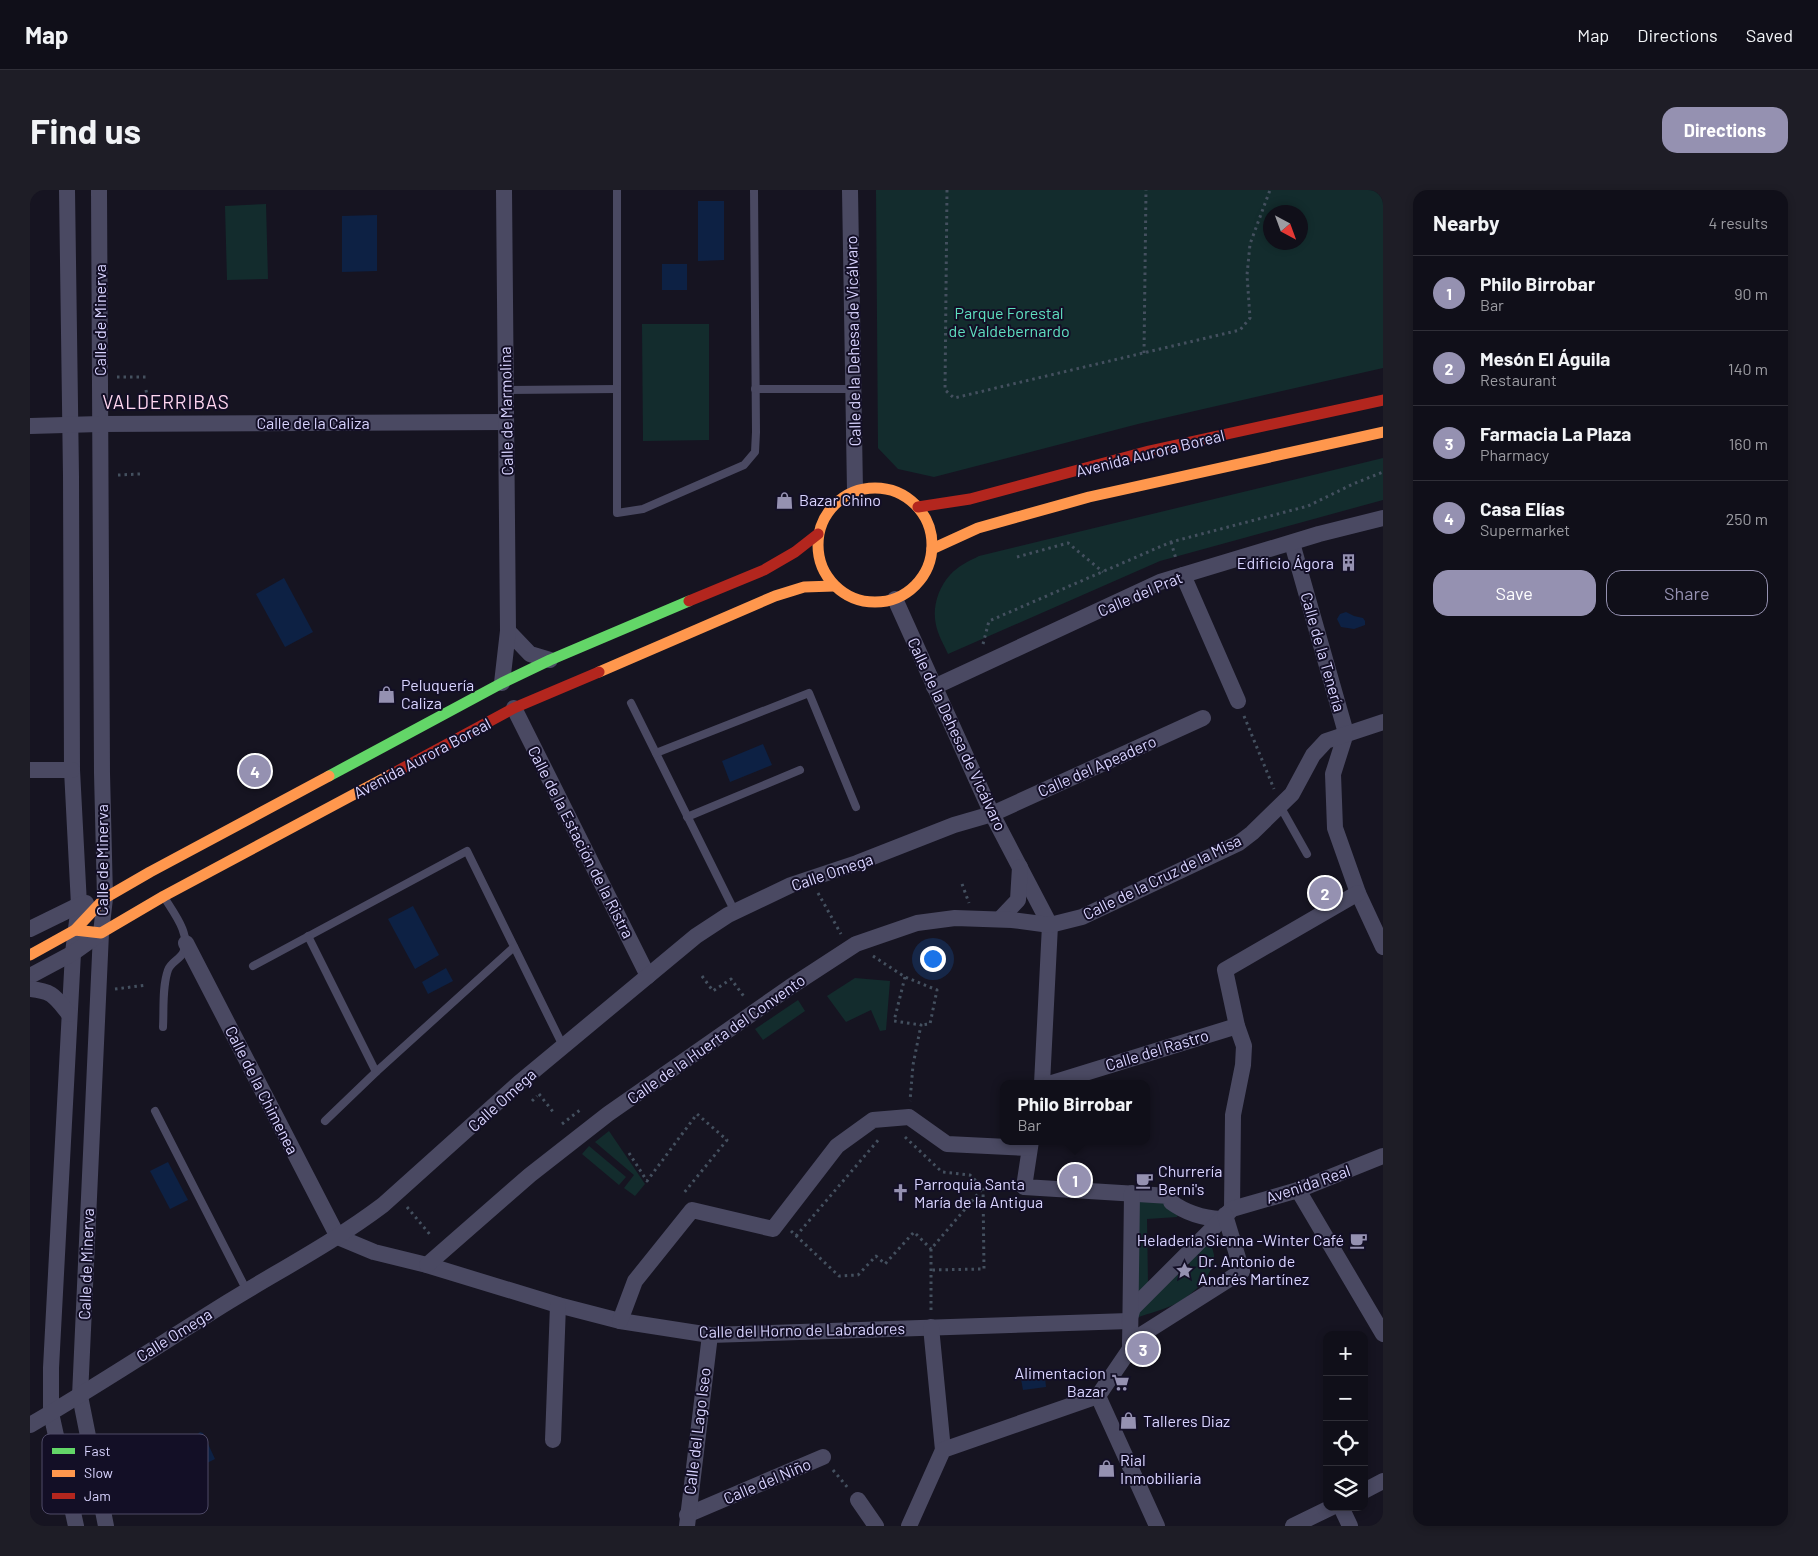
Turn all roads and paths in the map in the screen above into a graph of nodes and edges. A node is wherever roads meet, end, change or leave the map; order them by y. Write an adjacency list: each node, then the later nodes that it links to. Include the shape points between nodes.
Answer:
1 (67, 190): 20 (street, Calle de Minerva)
2 (99, 190): 19 (street, Calle de Minerva)
3 (504, 190): 15 (street, Calle de Marmolina)
4 (618, 190): 11 (lane)
5 (754, 190): 12 (lane)
6 (850, 190): 13 (street, Calle de la Dehesa de Vicálvaro)
7 (947, 190): 10 (path, via 946,390 954,398)
8 (1146, 190): 10 (path)
9 (1270, 190): 10 (path, via 1250,244 1247,275 1250,318 1240,330)
10 (1144, 353)
11 (618, 389): 12 (lane, via 618,513 643,509 744,465 755,452); 15 (lane)
12 (756, 389): 13 (lane)
13 (853, 389): 26 (street, Calle de la Dehesa de Vicálvaro)
14 (146, 390): 17 (path)
15 (506, 390): 18 (street, Calle de Marmolina)
16 (1383, 400): 27 (main road, Avenida Aurora Boreal, via 1149,451 970,499)
17 (150, 413)
18 (506, 422): 19 (street, Calle de la Caliza); 39 (street, Calle de Marmolina)
19 (100, 424): 20 (street, Calle de la Caliza); 64 (street, Calle de Minerva)
20 (70, 425): 21 (street, Calle de la Caliza); 52 (street, Calle de Minerva)
21 (30, 426)
22 (1383, 432): 32 (main road, Avenida Aurora Boreal, via 1089,497 978,528)
23 (1383, 472): 30 (path, via 1308,506)
24 (140, 474): 25 (path)
25 (113, 475)
26 (855, 491): 27 (main road, via 875,488 896,492); 29 (main road, via 831,508)
27 (918, 507): 32 (main road, via 932,534)
28 (1383, 518): 31 (street, Calle del Prat)
29 (818, 534): 37 (main road, via 820,562); 41 (main road, Avenida Aurora Boreal, via 764,570)
30 (1170, 542): 34 (path); 35 (path)
31 (1292, 543): 36 (street, Calle del Prat); 49 (street, Calle de la Tenería)
32 (932, 549): 38 (main road, via 921,580)
33 (1018, 557): 35 (path, via 1068,543)
34 (1176, 559)
35 (1103, 572): 40 (path, via 989,621)
36 (1183, 575): 43 (street, Calle del Prat, via 1160,582); 44 (street)
37 (834, 586): 38 (main road, via 863,602 882,603); 46 (main road, Avenida Aurora Boreal, via 804,587 775,596)
38 (896, 599): 43 (street, Calle de la Dehesa de Vicálvaro)
39 (508, 631): 41 (street, via 530,654); 42 (street, Calle de Marmolina)
40 (983, 644)
41 (550, 660): 42 (main road, Avenida Aurora Boreal)
42 (502, 683): 64 (main road, Avenida Aurora Boreal)
43 (934, 686): 56 (street, Calle de la Dehesa de Vicálvaro)
44 (1238, 701): 54 (path)
45 (631, 704): 50 (lane)
46 (514, 708): 63 (main road, Avenida Aurora Boreal); 83 (street, Calle de la Estación de la Ristra)
47 (1203, 718): 56 (street, Calle del Apeadero)
48 (1383, 722): 49 (street, Calle de la Cruz de la Misa)
49 (1346, 733): 54 (street, Calle de la Cruz de la Misa, via 1326,741 1313,755 1292,794); 62 (street, via 1333,774 1335,828)
50 (656, 753): 55 (lane, via 809,693); 57 (lane)
51 (30, 770): 52 (street)
52 (72, 770): 66 (street, Calle de Minerva)
53 (800, 770): 57 (lane)
54 (1279, 802): 58 (lane); 69 (street, Calle de la Cruz de la Misa, via 1252,833 1225,850 1082,917)
55 (856, 806)
56 (992, 814): 59 (street, Calle de la Dehesa de Vicálvaro); 67 (street, Calle Omega, via 791,885)
57 (687, 816): 67 (lane)
58 (1307, 854)
59 (1020, 867): 68 (street, via 1018,900); 69 (street, Calle de la Dehesa de Vicálvaro)
60 (962, 884): 65 (path)
61 (816, 889): 74 (path)
62 (1358, 893): 77 (street); 92 (street, via 1225,970)
63 (164, 896): 72 (main road, Avenida Aurora Boreal); 75 (lane)
64 (105, 898): 66 (street, Avenida Aurora Boreal); 71 (main road); 72 (street, Calle de Minerva)
65 (970, 904)
66 (79, 905): 70 (street, Avenida Aurora Boreal); 71 (street, Calle de Minerva)
67 (735, 912): 83 (street, Calle Omega, via 696,936)
68 (1000, 919): 69 (street, Calle de la Huerta del Convento); 123 (street, Calle de la Huerta del Convento, via 955,918 917,923 881,934 849,949 608,1114 530,1175)
69 (1050, 925): 96 (street)
70 (30, 929)
71 (76, 930): 72 (main road); 78 (street, Calle de Minerva); 79 (main road)
72 (101, 933): 78 (street, Avenida Aurora Boreal); 133 (street, Calle de Minerva)
73 (308, 936): 76 (lane, via 467,851); 81 (lane); 95 (lane)
74 (843, 939)
75 (186, 943): 93 (lane, via 166,977); 121 (street, Calle de la Chimenea)
76 (514, 947): 94 (lane); 95 (lane)
77 (1383, 947)
78 (72, 953): 82 (street, Avenida Aurora Boreal); 90 (street, Calle de Minerva)
79 (30, 955)
80 (872, 955): 85 (path)
81 (253, 966)
82 (30, 976)
83 (648, 976): 94 (street, Calle Omega)
84 (702, 976): 89 (path, via 713,991 731,978)
85 (905, 977): 91 (path, via 894,1021); 91 (path, via 937,990 930,1024)
86 (147, 985): 88 (path)
87 (30, 989): 90 (street, via 45,990)
88 (114, 989)
89 (747, 1000)
90 (69, 1014): 135 (street, Calle de Minerva, via 51,1368)
91 (921, 1025): 102 (path, via 913,1065)
92 (1237, 1026): 97 (street, Calle del Rastro); 117 (street, via 1244,1046 1243,1065 1233,1115)
93 (163, 1027)
94 (563, 1046): 121 (street, Calle Omega, via 383,1206)
95 (376, 1072): 103 (lane)
96 (1042, 1080)
97 (1062, 1080)
98 (532, 1101): 101 (path, via 538,1095)
99 (580, 1110): 104 (path)
100 (155, 1111): 125 (lane)
101 (554, 1114)
102 (909, 1117): 107 (street, via 947,1144); 118 (street, via 873,1120 837,1146)
103 (325, 1121)
104 (562, 1124)
105 (900, 1132): 112 (path, via 942,1172 970,1175)
106 (882, 1137): 119 (path)
107 (1000, 1145)
108 (1030, 1145): 111 (street)
109 (629, 1153): 115 (path, via 647,1181 698,1114 727,1140)
110 (1383, 1156): 113 (street, Avenida Real)
111 (1024, 1187): 112 (path); 114 (street)
112 (983, 1188): 122 (path); 124 (path, via 984,1269)
113 (1298, 1190): 117 (street, Avenida Real); 130 (street)
114 (1132, 1193): 117 (street, via 1170,1196 1171,1202 1181,1210 1202,1217); 128 (street)
115 (678, 1201)
116 (406, 1206): 120 (path)
117 (1226, 1214): 128 (street, via 1133,1308); 132 (street, via 1242,1271)
118 (776, 1225): 119 (path); 127 (street, via 692,1210 635,1281)
119 (796, 1236): 122 (path, via 839,1276 858,1275 876,1256 885,1264 914,1232)
120 (432, 1237)
121 (338, 1238): 123 (street, Calle del Horno de Labradores, via 374,1252); 125 (street, Calle Omega)
122 (931, 1249): 124 (path)
123 (427, 1265): 126 (street, Calle del Horno de Labradores)
124 (931, 1270): 129 (path)
125 (247, 1291): 133 (street, Calle Omega)
126 (558, 1305): 127 (street, Calle del Horno de Labradores); 139 (street)
127 (620, 1321): 131 (street, Calle del Horno de Labradores)
128 (1129, 1321): 129 (street, Calle del Horno de Labradores); 132 (street)
129 (931, 1327): 131 (street, Calle del Horno de Labradores); 140 (street)
130 (1383, 1334)
131 (710, 1335): 147 (street, Calle del Lago Iseo)
132 (1130, 1342): 134 (street, via 1130,1349)
133 (80, 1396): 135 (street, Calle Omega); 138 (street, Calle de Minerva)
134 (1098, 1396): 140 (street); 150 (street)
135 (52, 1413): 136 (street, Calle Omega); 137 (street, Calle de Minerva)
136 (30, 1425)
137 (56, 1434)
138 (88, 1434)
139 (553, 1440)
140 (943, 1450): 149 (street)
141 (823, 1457): 144 (path, Calle del Niño); 147 (street, Calle del Niño)
142 (1383, 1482): 143 (street)
143 (1368, 1489)
144 (858, 1500): 148 (street)
145 (1324, 1511): 151 (street)
146 (1343, 1511): 152 (street)
147 (687, 1521)
148 (876, 1526)
149 (909, 1526)
150 (1157, 1526)
151 (1293, 1526)
152 (1350, 1526)

